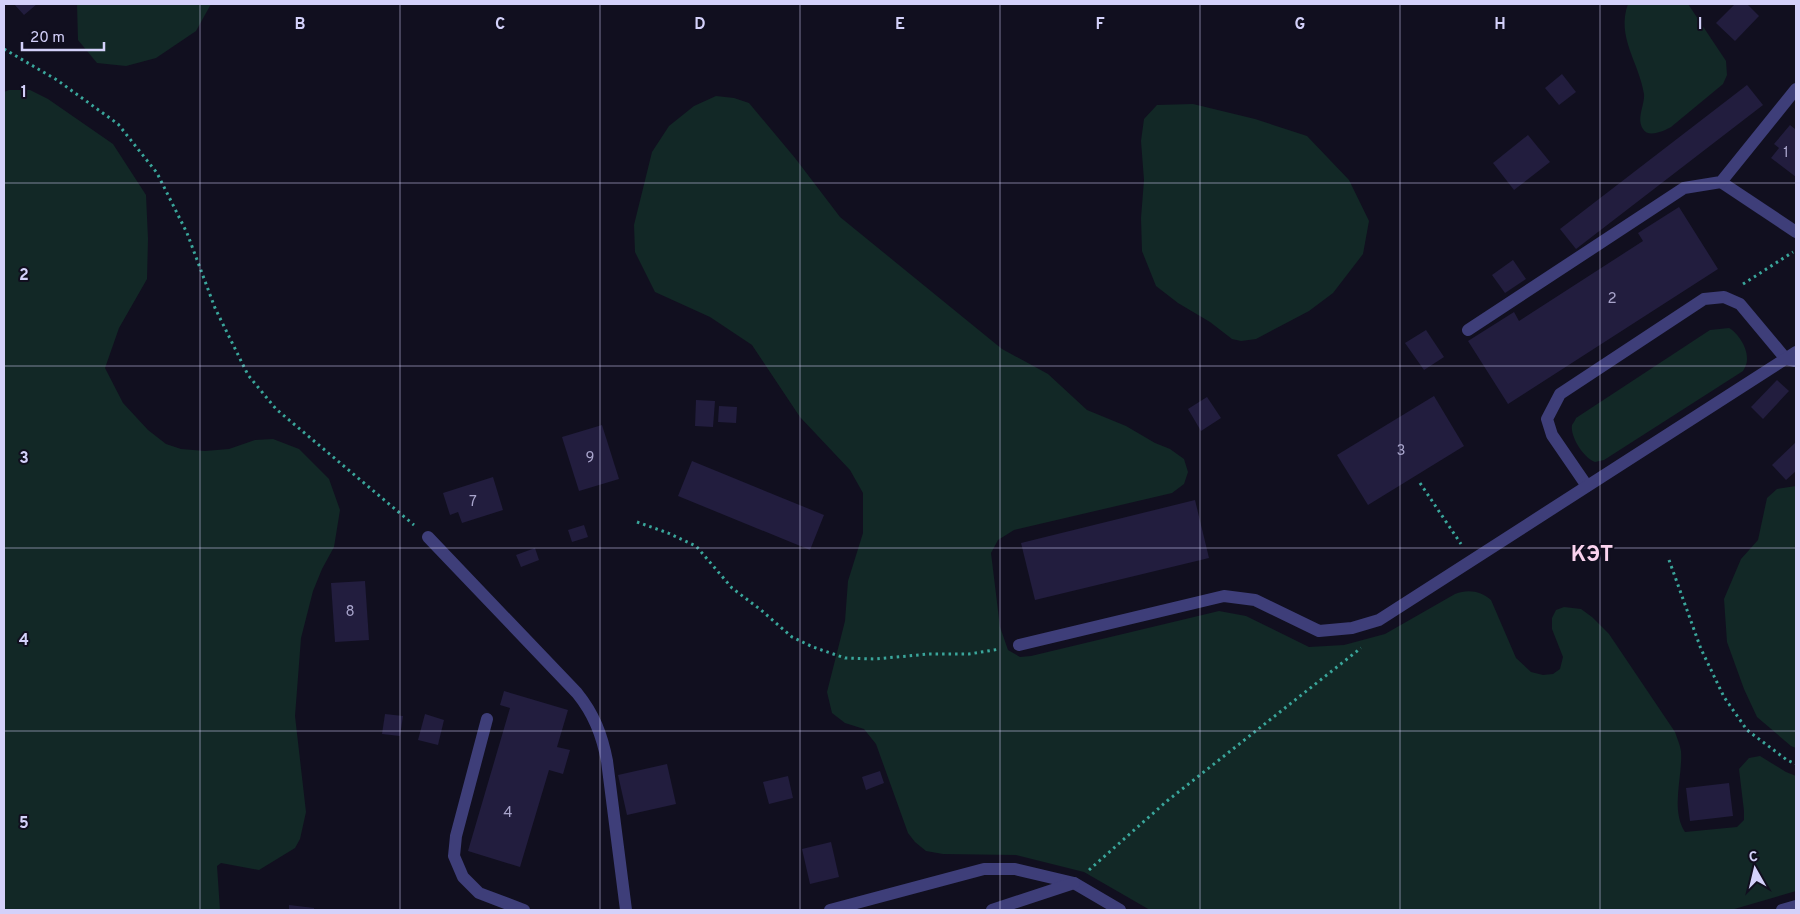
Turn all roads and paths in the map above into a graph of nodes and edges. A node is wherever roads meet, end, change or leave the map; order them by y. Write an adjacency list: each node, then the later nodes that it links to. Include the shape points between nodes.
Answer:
1 (4, 49): 12 (path, via 57,80 118,124 157,174 187,234 216,308 248,375 276,409)
2 (1796, 89): 3 (street)
3 (1720, 182): 4 (street); 7 (street, via 1684,188)
4 (1796, 232)
5 (1796, 249): 6 (path)
6 (1724, 297): 8 (street, via 1740,304); 10 (street, via 1704,299 1560,394 1547,419 1552,434)
7 (1468, 330)
8 (1793, 357): 10 (street)
9 (1420, 483): 13 (path)
10 (1587, 486): 13 (street)
11 (637, 522): 16 (path, via 696,546 732,588 792,637 845,658 969,654)
12 (428, 537): 22 (street, via 589,708 603,740 607,761)
13 (1473, 560): 15 (street)
14 (1669, 560): 18 (path, via 1701,649 1724,697 1747,730)
15 (1379, 620): 16 (street, via 1352,628 1319,631 1255,600 1224,596); 19 (path, via 1365,645 1167,801)
16 (1019, 645)
17 (488, 719): 21 (street, via 456,836 454,856 463,877 479,893)
18 (1796, 764)
19 (1074, 884): 23 (street, via 1015,870 984,869); 24 (street); 25 (street)
20 (1796, 906): 26 (street)
21 (524, 910)
22 (626, 910)
23 (830, 910)
24 (992, 910)
25 (1120, 910)
26 (1782, 910)

